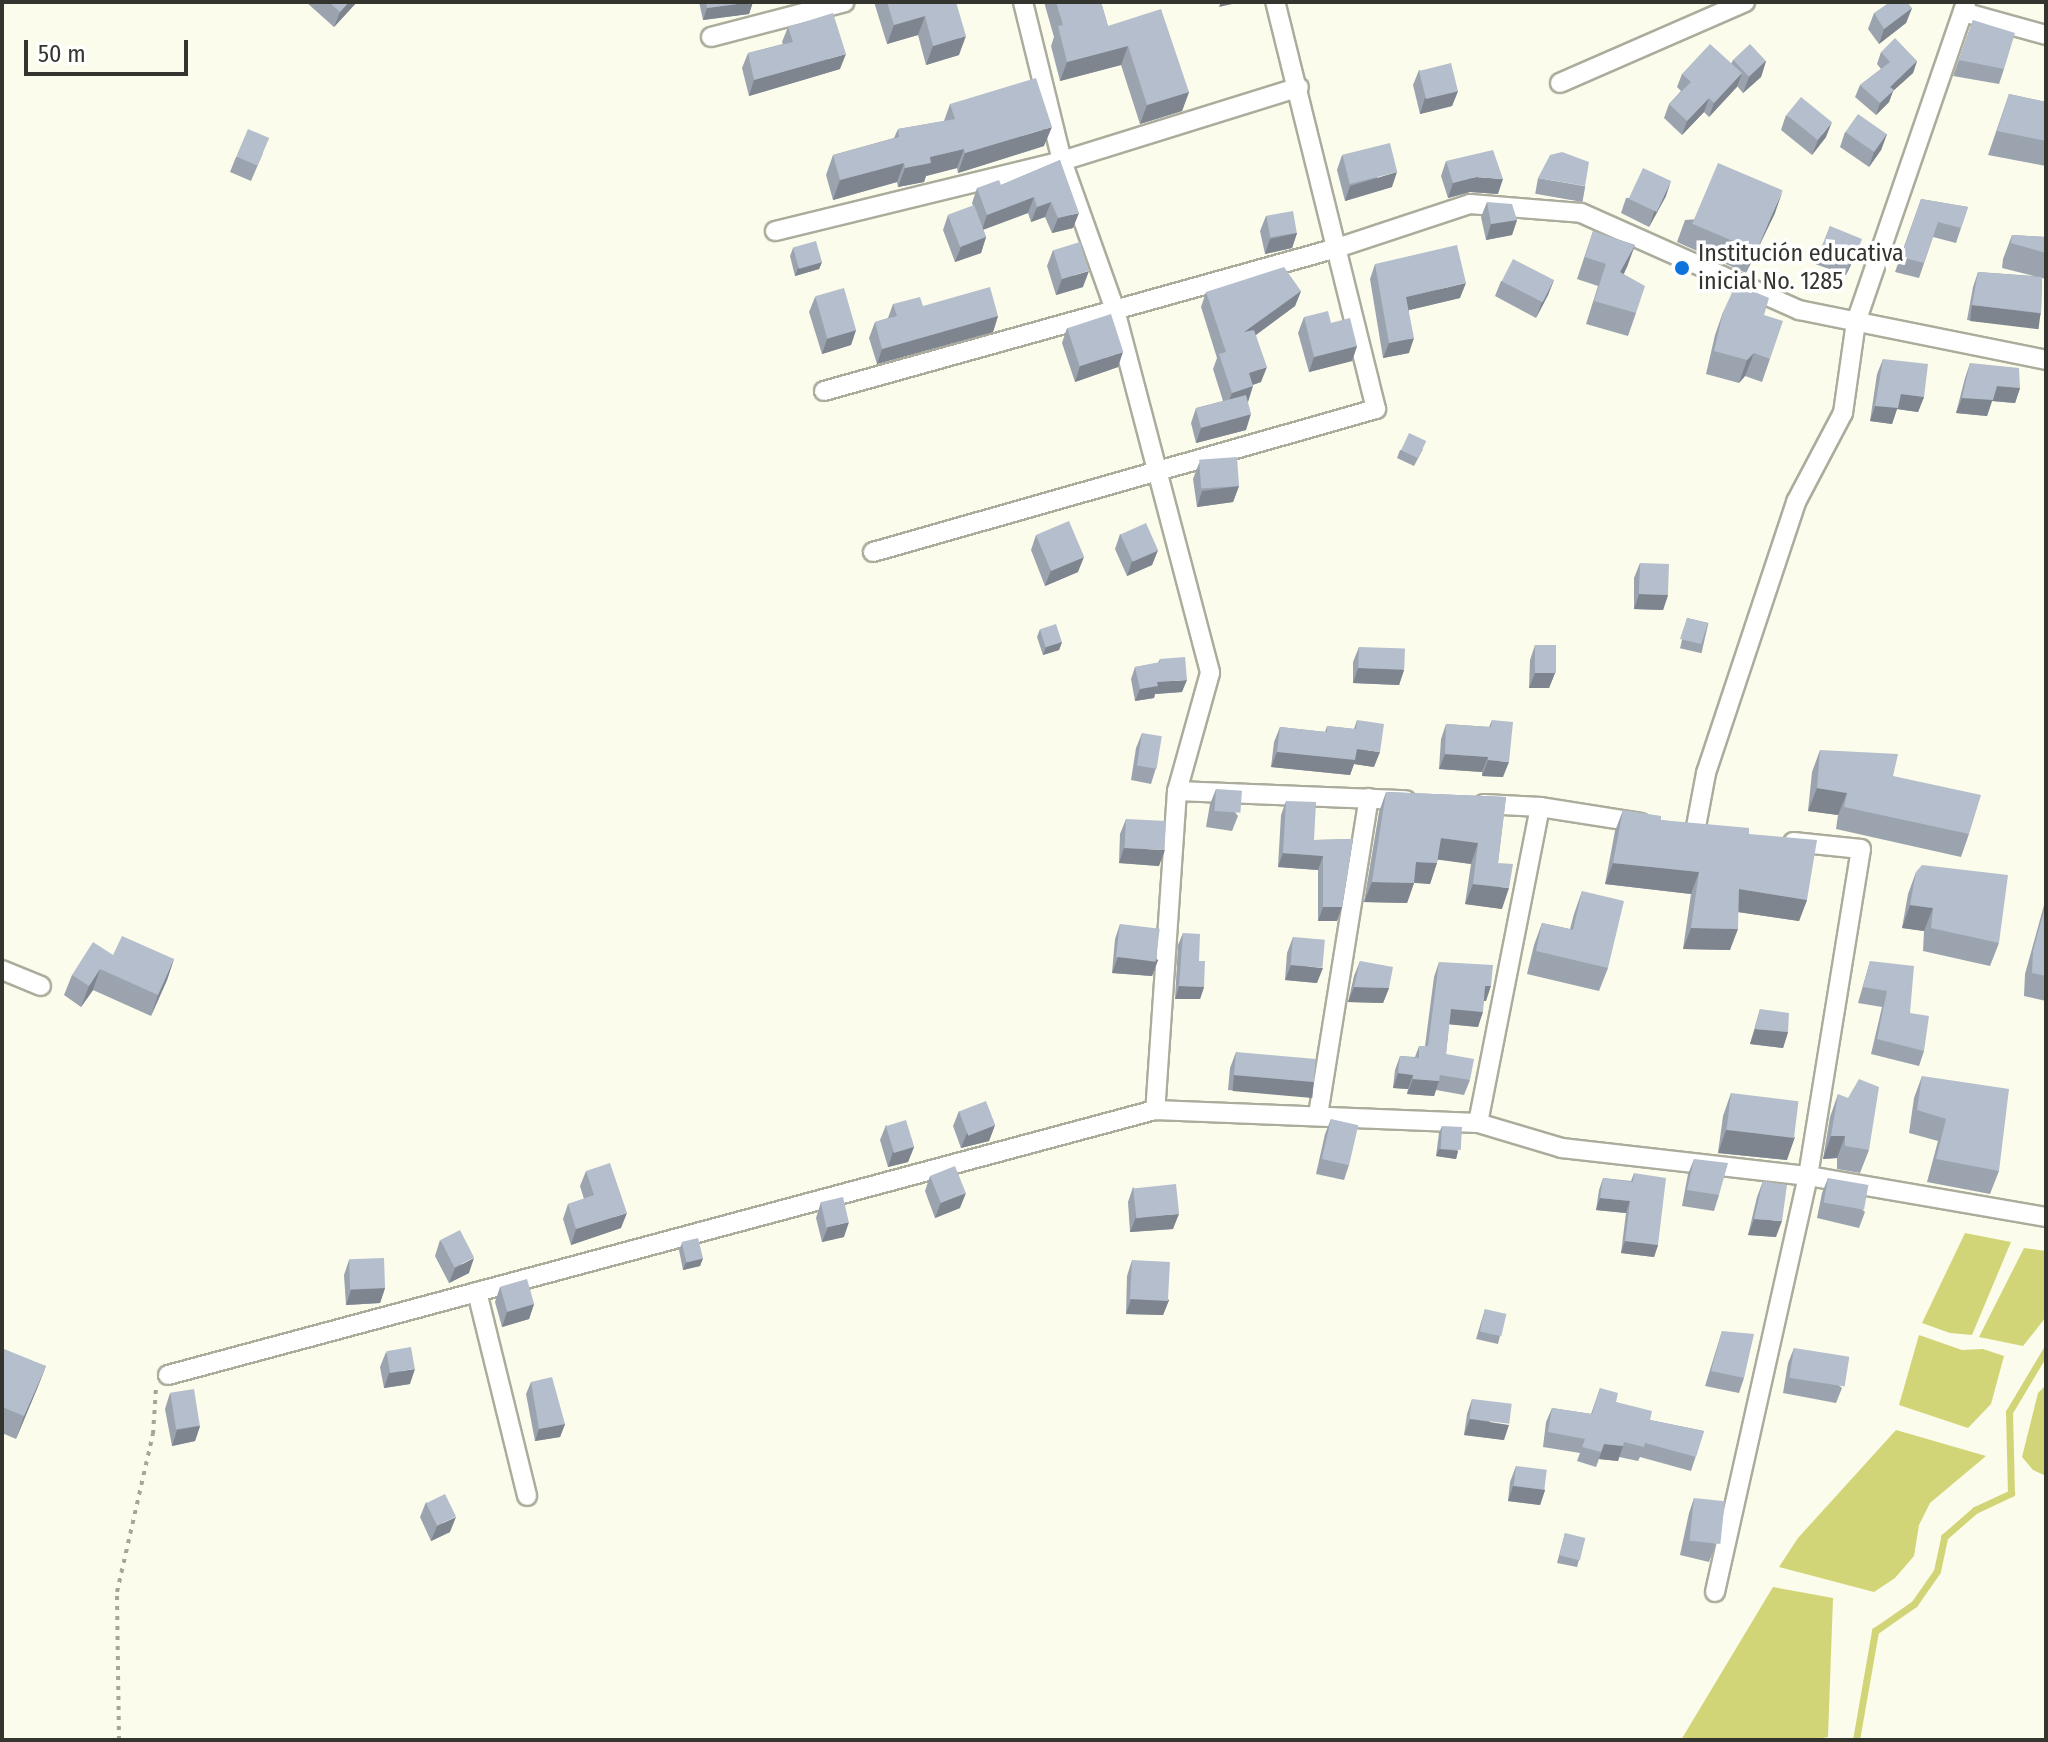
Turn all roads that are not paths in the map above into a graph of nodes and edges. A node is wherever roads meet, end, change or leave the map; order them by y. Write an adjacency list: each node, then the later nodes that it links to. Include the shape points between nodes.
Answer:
1 (845, 2): 7 (street)
2 (1023, 2): 10 (street)
3 (1275, 2): 9 (street)
4 (1745, 2): 8 (street)
5 (1965, 7): 6 (street); 14 (street)
6 (2046, 35)
7 (711, 37)
8 (1560, 83)
9 (1299, 87): 10 (street); 12 (street)
10 (1062, 161): 11 (street); 13 (street)
11 (775, 231)
12 (1337, 248): 13 (street); 14 (street, via 1470,204 1581,213 1799,310); 17 (street, via 1376,409)
13 (1115, 310): 16 (street); 17 (street)
14 (1856, 322): 15 (street); 23 (street, via 1843,413 1796,502 1687,831)
15 (2046, 360)
16 (824, 391)
17 (1158, 472): 18 (street); 19 (street, via 1210,673)
18 (873, 552)
19 (1177, 791): 20 (street); 27 (street)
20 (1369, 798): 21 (street); 28 (street)
21 (1431, 801)
22 (1462, 803): 23 (street)
23 (1540, 807): 29 (street)
24 (1770, 840): 30 (street, via 1861,849)
25 (2, 970): 26 (street)
26 (41, 986)
27 (1155, 1110): 28 (street); 32 (street)
28 (1318, 1115): 29 (street)
29 (1478, 1123): 30 (street, via 1562,1148)
30 (1808, 1176): 31 (street); 35 (street)
31 (2046, 1217)
32 (477, 1292): 33 (street); 34 (street)
33 (168, 1375)
34 (527, 1496)
35 (1715, 1592)

